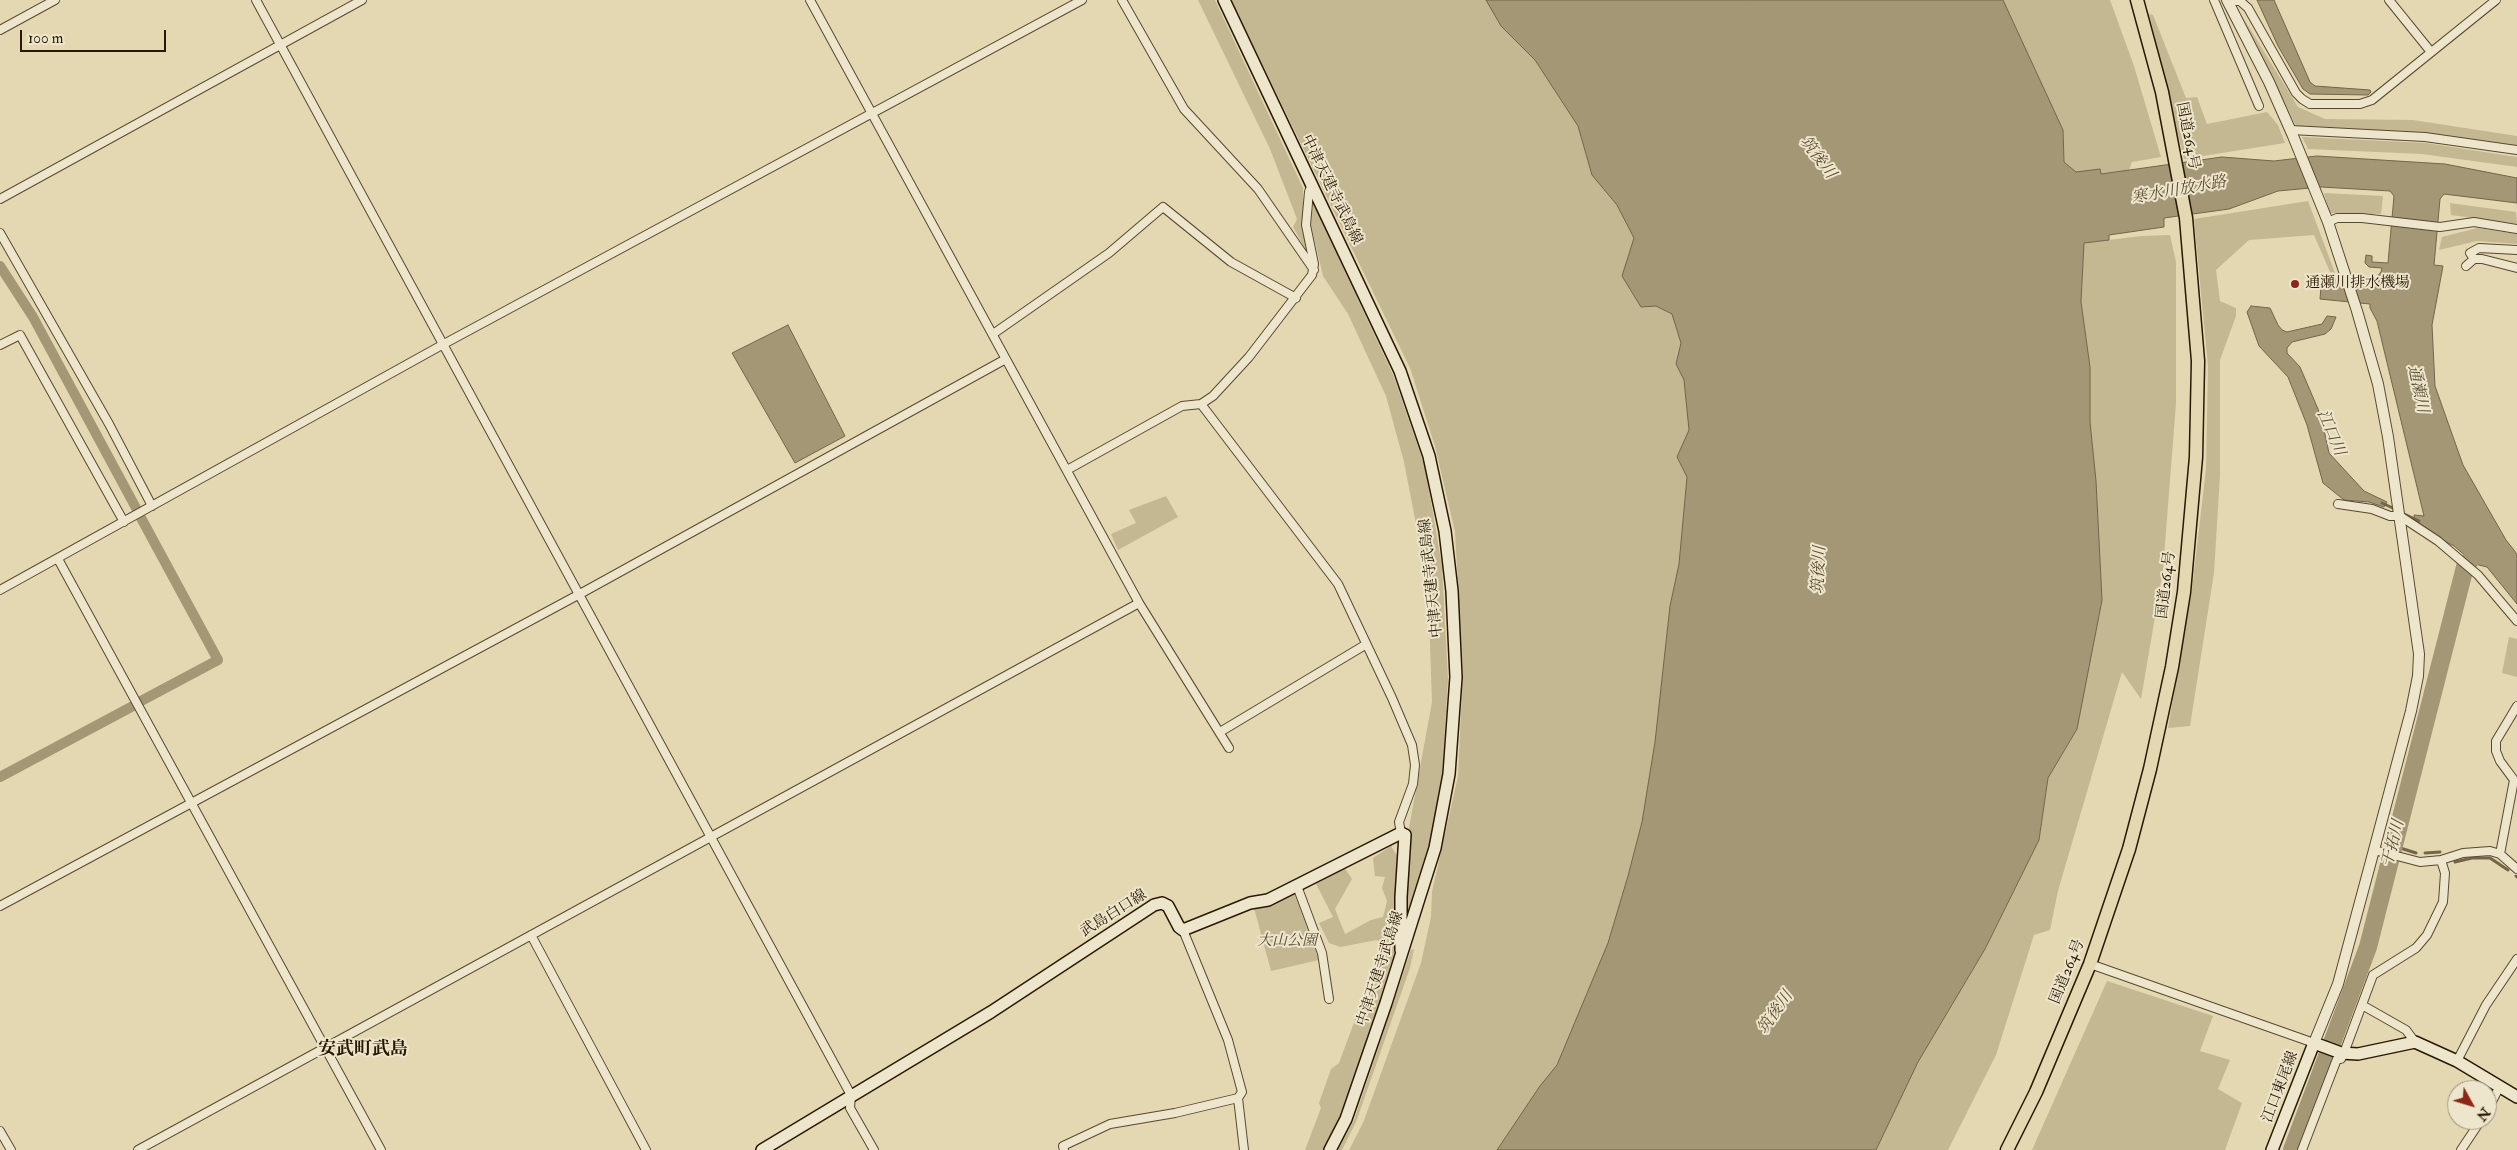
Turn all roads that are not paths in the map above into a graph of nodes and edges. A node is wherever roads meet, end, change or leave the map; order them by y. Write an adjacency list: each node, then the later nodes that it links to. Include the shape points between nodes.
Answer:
1 (55, 0): 13 (street)
2 (256, 0): 14 (street)
3 (362, 0): 14 (street)
4 (810, 0): 17 (street)
5 (1082, 0): 17 (street)
6 (1122, 0): 29 (street, via 1184,109 1258,189)
7 (1224, 0): 20 (main road, 中津天建寺武島線)
8 (2137, 0): 64 (highway, 国道264号, via 2162,92 2186,218 2198,361 2196,458 2184,592 2172,666 2129,849)
9 (2214, 0): 16 (street)
10 (2388, 0): 15 (street)
11 (2496, 0): 15 (street)
12 (2227, 1): 15 (street, via 2240,2 2248,8 2296,93 2310,104 2360,104 2372,100); 18 (street)
13 (0, 30)
14 (281, 44): 21 (street); 34 (street)
15 (2431, 52)
16 (2259, 106)
17 (871, 114): 32 (street); 34 (street)
18 (2292, 133): 19 (street, via 2425,137); 22 (street)
19 (2517, 150)
20 (1312, 184): 29 (street, via 1306,225); 63 (main road, 中津天建寺武島線, via 1400,371 1429,456 1445,531 1452,591 1456,677 1449,774 1435,848)
21 (0, 199)
22 (2326, 218): 23 (street, via 2440,227 2474,222); 40 (street, via 2378,384)
23 (2517, 229)
24 (0, 233): 39 (street)
25 (2517, 250): 26 (street, via 2479,248 2470,253)
26 (2474, 259): 27 (street); 28 (street)
27 (2466, 266)
28 (2517, 268)
29 (1314, 270): 30 (street)
30 (1296, 298): 32 (street, via 1231,262 1163,207 1108,253); 36 (street, via 1249,357 1213,396)
31 (0, 334): 33 (street)
32 (993, 334): 35 (street)
33 (2, 344): 41 (street, via 20,334)
34 (442, 345): 39 (street); 44 (street)
35 (1004, 360): 37 (street); 44 (street)
36 (1201, 404): 37 (street, via 1182,406); 47 (street, via 1338,584)
37 (1067, 470): 45 (street)
38 (2338, 504): 40 (street, via 2372,509 2390,516)
39 (152, 506): 41 (street)
40 (2399, 511): 46 (street, via 2455,553); 54 (street, via 2419,654 2418,676)
41 (124, 522): 42 (street)
42 (58, 559): 43 (street); 51 (street)
43 (0, 590)
44 (578, 595): 51 (street); 53 (street)
45 (1139, 603): 49 (street); 53 (street)
46 (2517, 621)
47 (1365, 646): 49 (street); 52 (street, via 1412,745 1413,784 1399,822)
48 (2517, 706): 55 (street, via 2496,741 2500,761 2514,780)
49 (1220, 732): 50 (street)
50 (1229, 748)
51 (191, 802): 59 (street); 69 (street)
52 (1401, 832): 58 (main road); 63 (main road, via 1405,835)
53 (712, 838): 61 (street); 74 (street)
54 (2379, 852): 56 (street, via 2420,862); 68 (street)
55 (2500, 854): 56 (street, via 2463,853); 57 (street)
56 (2441, 860): 66 (street, via 2445,873 2443,902 2427,935 2416,948 2373,975)
57 (2517, 869)
58 (1297, 886): 60 (main road, via 1268,900); 65 (street, via 1322,953)
59 (0, 906)
60 (1183, 930): 74 (main road, 武島白口線, via 1168,906 1162,903 1154,905 991,1012); 76 (street, via 1228,1040 1242,1092)
61 (531, 935): 69 (street); 82 (street)
62 (2517, 959): 71 (street, via 2486,1005)
63 (1400, 962): 87 (main road, 中津天建寺武島線, via 1346,1119)
64 (2090, 964): 68 (street); 88 (highway, 国道264号, via 2036,1092)
65 (1329, 999)
66 (2362, 1005): 67 (street, via 2406,1030); 70 (street)
67 (2415, 1042): 70 (main road, 江口東尾線, via 2358,1054); 71 (main road)
68 (2318, 1045): 70 (main road, 江口東尾線); 89 (main road, 江口東尾線)
69 (326, 1047): 80 (street); 81 (street)
70 (2342, 1053): 90 (street)
71 (2457, 1061): 72 (main road)
72 (2500, 1086): 73 (street); 75 (main road)
73 (2497, 1092)
74 (851, 1095): 83 (main road, 武島白口線); 84 (street, via 850,1108)
75 (2517, 1097)
76 (1238, 1098): 85 (street, via 1110,1124 1063,1146); 86 (street)
77 (2475, 1130): 91 (street)
78 (0, 1131): 79 (street)
79 (10, 1150)
80 (138, 1150)
81 (382, 1150)
82 (646, 1150)
83 (762, 1150)
84 (874, 1150)
85 (1064, 1150)
86 (1244, 1150)
87 (1330, 1150)
88 (2007, 1150)
89 (2272, 1150)
90 (2302, 1150)
91 (2462, 1150)

